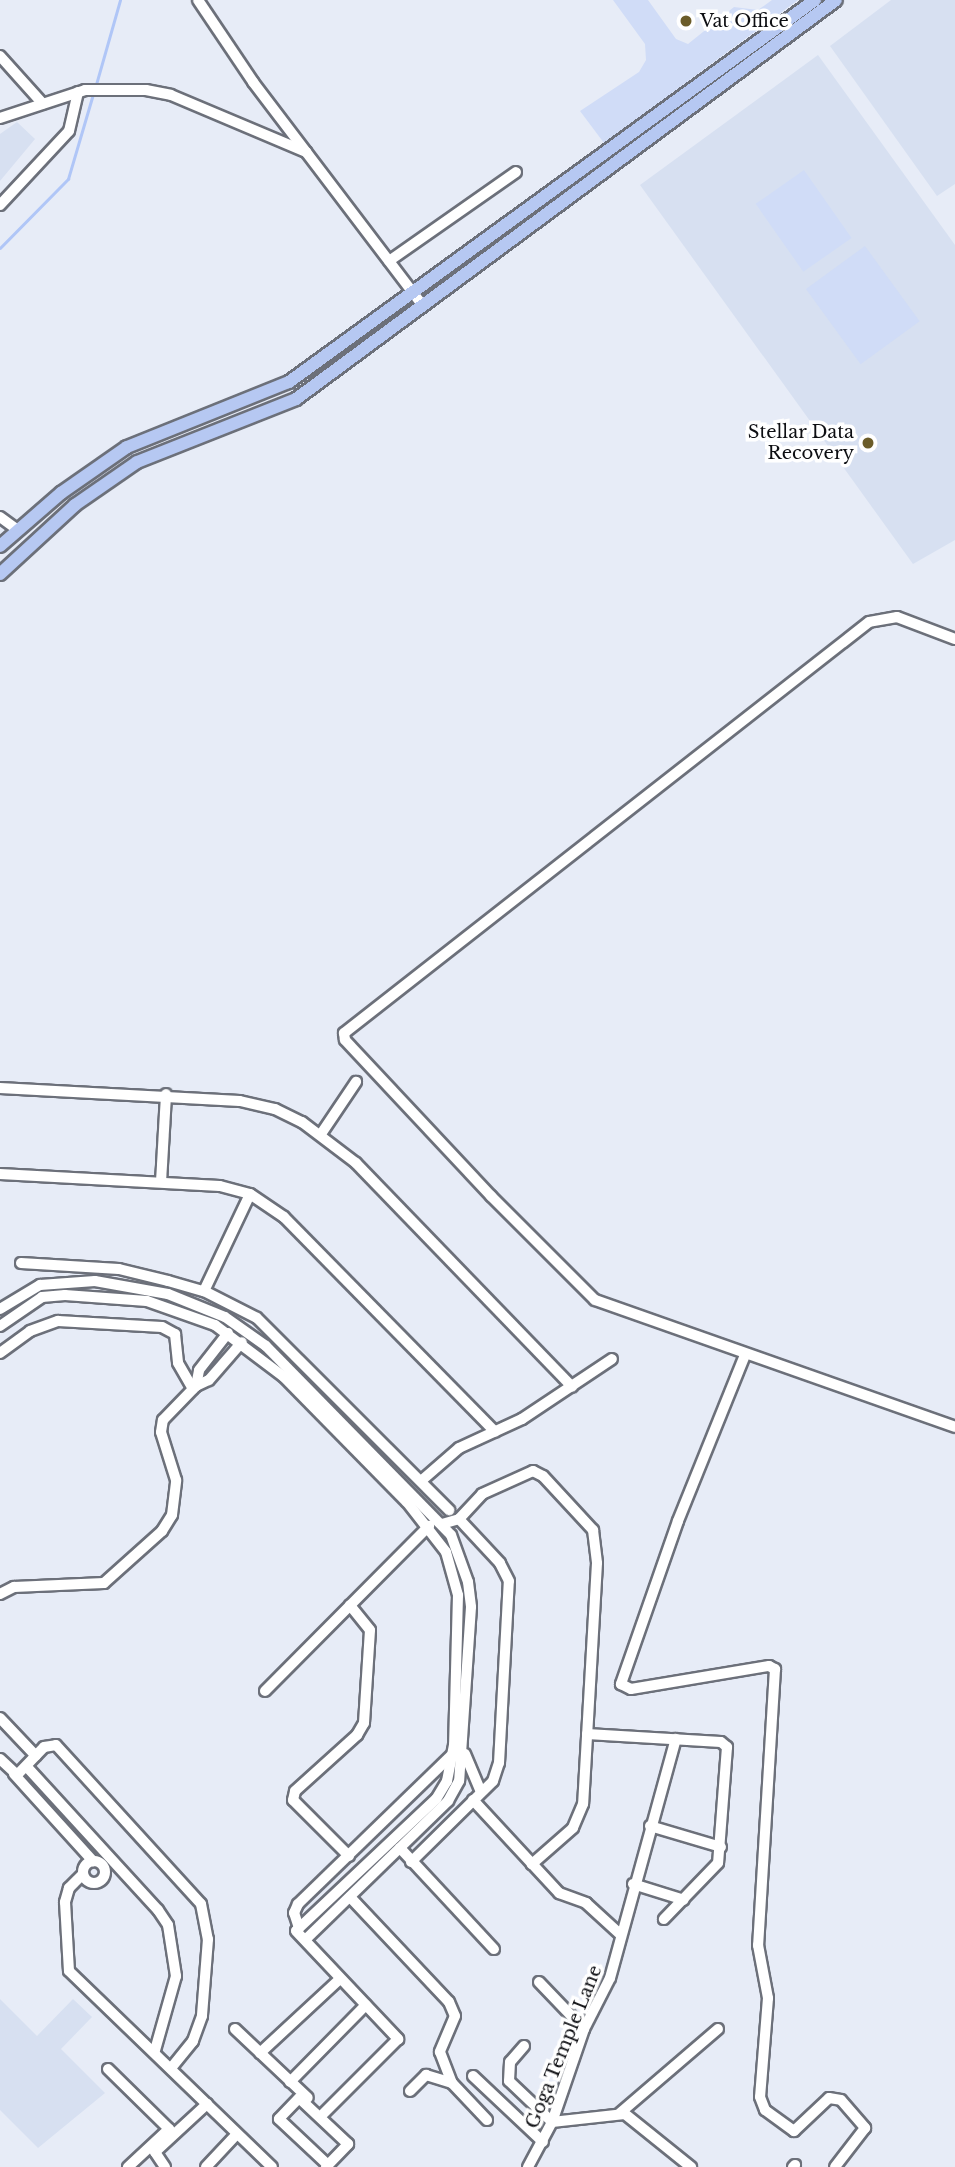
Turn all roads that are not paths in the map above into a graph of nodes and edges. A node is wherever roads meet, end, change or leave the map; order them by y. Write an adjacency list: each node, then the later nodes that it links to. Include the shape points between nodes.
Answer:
1 (198, 0): 8 (street)
2 (815, 0): 12 (main road)
3 (836, 0): 13 (main road)
4 (0, 56): 6 (street)
5 (81, 91): 6 (street); 8 (street, via 108,88 171,95); 10 (street, via 69,131)
6 (43, 104): 7 (street)
7 (0, 118)
8 (307, 152): 11 (street)
9 (516, 172): 11 (street)
10 (0, 205)
11 (389, 261): 12 (street)
12 (413, 292): 13 (street); 14 (main road, via 289,382)
13 (423, 306): 15 (main road, via 296,399)
14 (181, 425): 15 (main road); 17 (main road, via 127,447)
15 (189, 442): 19 (main road, via 137,462 75,505)
16 (0, 517): 17 (street)
17 (18, 530): 18 (main road)
18 (0, 546)
19 (0, 574)
20 (955, 639): 37 (street, via 897,617 869,622 344,1032 345,1040 491,1196 595,1300)
21 (356, 1082): 24 (street)
22 (0, 1087): 23 (street)
23 (166, 1094): 24 (street, via 258,1104); 26 (street)
24 (321, 1134): 40 (street, via 356,1163)
25 (0, 1174): 26 (street)
26 (161, 1182): 27 (street, via 220,1186)
27 (250, 1194): 29 (street); 42 (street, via 284,1217)
28 (21, 1263): 29 (street, via 119,1269)
29 (204, 1291): 30 (street); 43 (street, via 257,1318 280,1337)
30 (199, 1304): 31 (street, via 116,1284 56,1282 27,1290); 32 (street); 34 (street)
31 (0, 1309)
32 (194, 1315): 33 (street, via 120,1296 65,1295 42,1297); 35 (street)
33 (0, 1326)
34 (244, 1328): 35 (street); 44 (street)
35 (236, 1337): 39 (street, via 199,1370); 39 (street, via 204,1384); 44 (street)
36 (0, 1353): 39 (street, via 30,1331 58,1321 162,1327 175,1334 178,1363)
37 (745, 1355): 41 (street); 107 (street, via 678,1521 621,1684 631,1689 769,1666 775,1669 758,1945 768,1992 760,2097 763,2108 794,2131 829,2098 841,2100 865,2128)
38 (612, 1359): 40 (street)
39 (194, 1387): 49 (street, via 161,1426 176,1480 172,1515 162,1531 104,1583 14,1587)
40 (572, 1387): 42 (street)
41 (955, 1427)
42 (495, 1432): 43 (street, via 459,1448)
43 (421, 1481): 44 (street); 45 (street)
44 (407, 1495): 47 (street); 48 (street)
45 (449, 1510)
46 (459, 1519): 47 (street); 53 (street, via 482,1494 533,1471 588,1520 597,1563); 60 (street, via 500,1563 509,1581 499,1763 496,1776)
47 (442, 1524): 55 (street, via 460,1556 471,1607)
48 (429, 1526): 50 (street); 55 (street, via 446,1552 458,1595)
49 (0, 1594)
50 (350, 1605): 51 (street); 64 (street, via 370,1630 364,1723 293,1796 294,1804)
51 (265, 1691)
52 (0, 1718): 56 (street)
53 (587, 1734): 54 (street); 67 (street, via 579,1818)
54 (676, 1740): 61 (street, Goga Temple Lane); 62 (street, via 721,1742 727,1747)
55 (459, 1753): 60 (street); 63 (street, via 455,1791); 64 (street); 73 (street, via 436,1799)
56 (36, 1756): 58 (street); 86 (street, via 49,1744 56,1745 201,1903 208,1939 202,2016 193,2041)
57 (0, 1759): 59 (street)
58 (26, 1768): 59 (street); 84 (street, via 168,1925 176,1976)
59 (14, 1774): 65 (street)
60 (477, 1796): 66 (street); 67 (street)
61 (650, 1826): 62 (street); 69 (street, Goga Temple Lane)
62 (721, 1847): 71 (street, via 713,1873)
63 (400, 1848): 66 (street); 70 (street)
64 (349, 1856): 73 (street, via 298,1904 294,1913)
65 (93, 1861): 68 (street); 68 (street, via 103,1866 102,1879 89,1882)
66 (411, 1862): 76 (street)
67 (531, 1864): 74 (street, via 559,1893 586,1903)
68 (83, 1874): 84 (street, via 69,1888 65,1902 66,1965)
69 (633, 1884): 71 (street); 74 (street, Goga Temple Lane)
70 (350, 1897): 75 (street); 90 (street, via 455,2011 439,2052)
71 (684, 1900): 72 (street)
72 (664, 1919)
73 (298, 1929): 75 (street)
74 (621, 1935): 81 (street, Goga Temple Lane, via 610,1978)
75 (305, 1940): 77 (street)
76 (494, 1949)
77 (340, 1979): 79 (street); 85 (street)
78 (539, 1982): 81 (street)
79 (366, 2006): 89 (street); 93 (street, via 396,2035 397,2043)
80 (234, 2029): 85 (street)
81 (584, 2029): 96 (street, Goga Temple Lane)
82 (718, 2029): 94 (street)
83 (524, 2046): 96 (street, via 510,2062 509,2081)
84 (155, 2050): 86 (street)
85 (260, 2053): 89 (street)
86 (172, 2067): 92 (street)
87 (108, 2068): 101 (street, via 169,2129)
88 (474, 2076): 99 (street)
89 (290, 2082): 93 (street)
90 (452, 2084): 91 (street, via 429,2074); 95 (street)
91 (410, 2091)
92 (207, 2104): 97 (street); 102 (street, via 155,2152)
93 (324, 2113): 98 (street)
94 (620, 2113): 96 (street); 106 (street, via 638,2120)
95 (487, 2120)
96 (552, 2122): 99 (street, Goga Temple Lane)
97 (237, 2134): 103 (street); 104 (street)
98 (345, 2134)
99 (543, 2142): 105 (street, Goga Temple Lane)
100 (327, 2166): 100 (street, via 279,2119 299,2098 348,2144)
101 (128, 2167)
102 (165, 2167)
103 (206, 2167)
104 (272, 2167)
105 (528, 2167)
106 (691, 2167)
107 (835, 2167)

